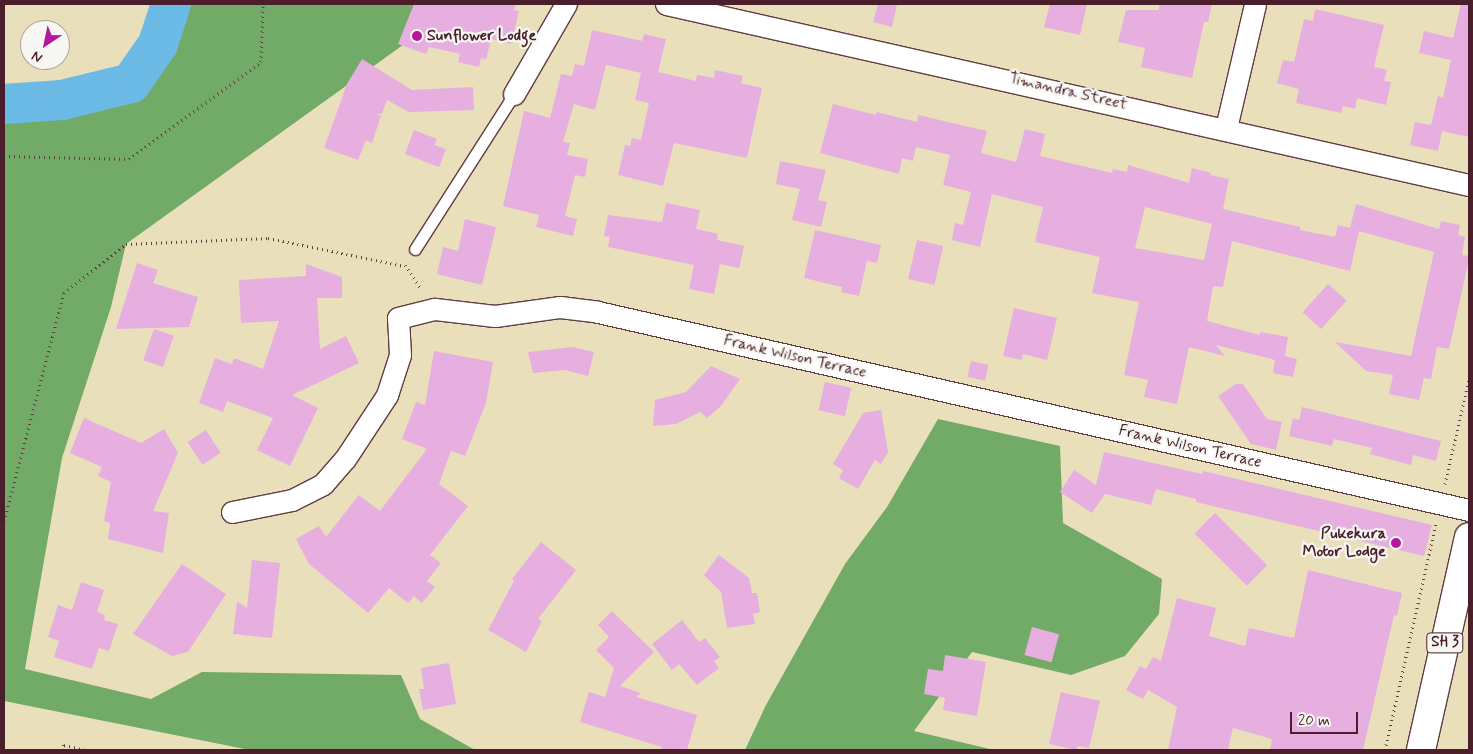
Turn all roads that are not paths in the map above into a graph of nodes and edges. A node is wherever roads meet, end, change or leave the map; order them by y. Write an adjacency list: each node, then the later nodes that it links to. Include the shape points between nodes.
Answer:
1 (566, 4): 4 (street)
2 (666, 4): 5 (street, Timandra Street)
3 (1255, 4): 5 (street)
4 (514, 94): 7 (lane)
5 (1226, 128): 6 (street, Timandra Street)
6 (1469, 185)
7 (416, 250)
8 (1469, 510): 9 (street, Frank Wilson Terrace, via 598,312 560,307 495,316 435,309 398,318 400,355 387,395 366,431 323,484 292,500)
9 (232, 512)
10 (1469, 537): 11 (highway, SH 3)
11 (1421, 750)

